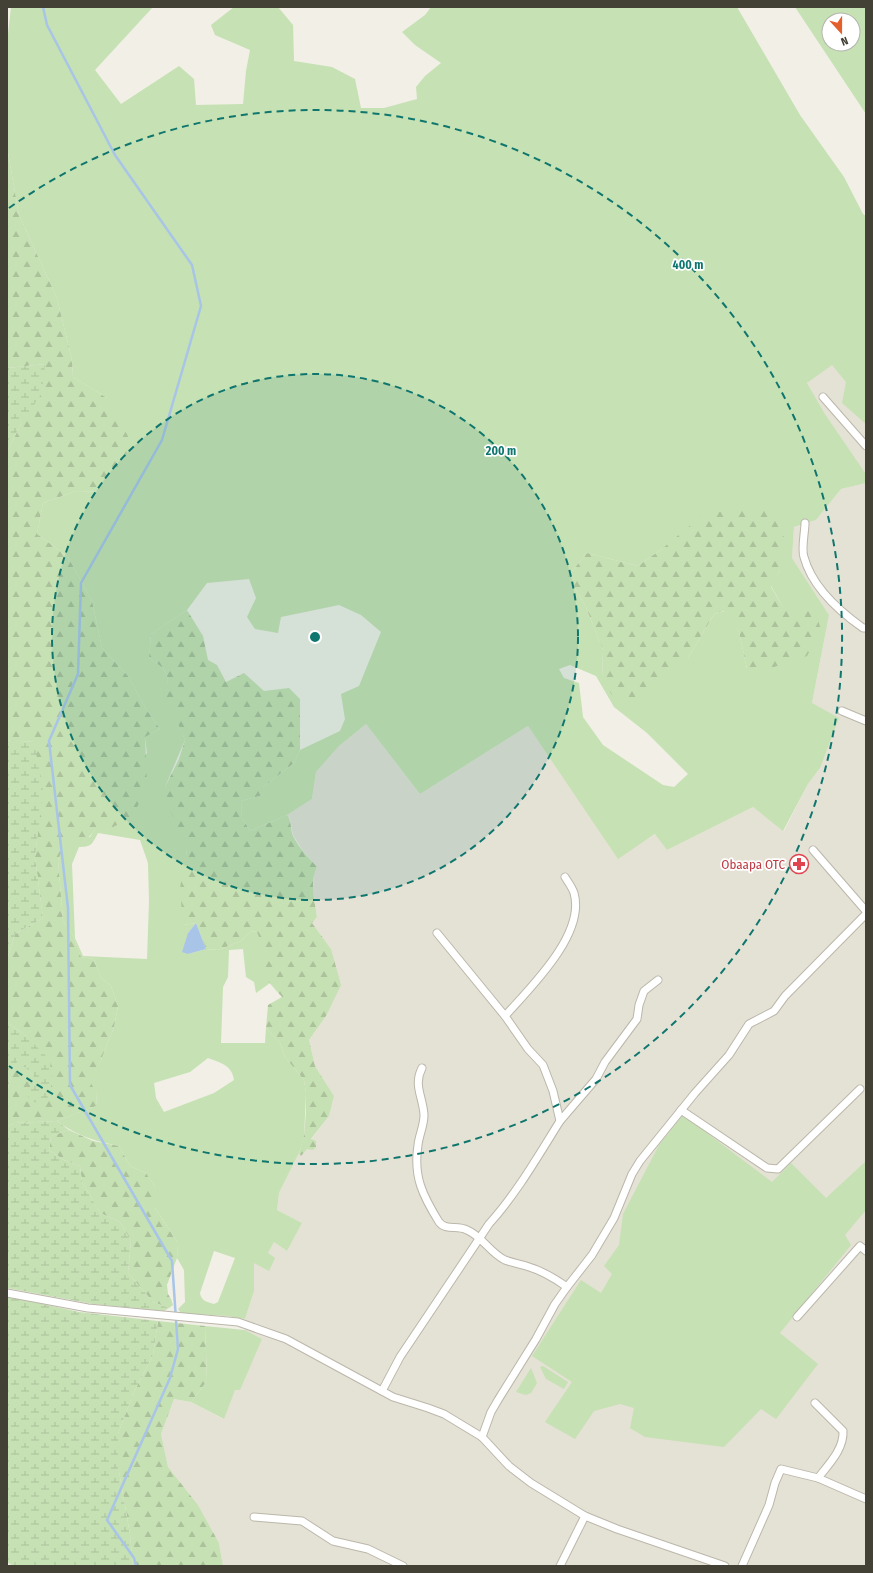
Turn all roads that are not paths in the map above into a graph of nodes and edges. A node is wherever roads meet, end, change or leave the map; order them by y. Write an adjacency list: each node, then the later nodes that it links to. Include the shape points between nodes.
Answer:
1 (823, 397): 2 (street)
2 (866, 446)
3 (805, 523): 4 (street, via 803,556 812,578 841,612)
4 (866, 628)
5 (842, 711): 6 (street)
6 (866, 721)
7 (813, 850): 9 (street)
8 (565, 877): 13 (street, via 574,894 575,913 566,939 548,967)
9 (866, 911)
10 (866, 914): 16 (street, via 785,996 774,1011 749,1024 728,1055)
11 (437, 932): 13 (street)
12 (658, 980): 17 (street, via 644,991 639,1004 638,1019 604,1062 596,1079)
13 (505, 1016): 17 (street, via 528,1049 543,1065 553,1091)
14 (422, 1068): 18 (street, via 418,1076 424,1121 418,1145 417,1173 420,1188 442,1226 458,1227)
15 (860, 1089): 16 (street, via 778,1169 767,1168)
16 (681, 1110): 20 (street, via 632,1174 614,1218 592,1255)
17 (560, 1121): 18 (street, via 506,1206)
18 (480, 1238): 20 (street, via 505,1260 548,1274); 23 (street, via 400,1357)
19 (866, 1251): 22 (street, via 860,1246)
20 (567, 1287): 25 (street, via 491,1412)
21 (7, 1293): 23 (street, via 88,1308 238,1322 286,1339)
22 (797, 1317)
23 (382, 1391): 25 (street, via 444,1414)
24 (815, 1403): 26 (street, via 843,1431 844,1440)
25 (482, 1436): 28 (street, via 498,1455 531,1483)
26 (818, 1478): 27 (street); 33 (street, via 781,1470 769,1505)
27 (866, 1499)
28 (585, 1516): 31 (street); 32 (street)
29 (254, 1517): 30 (street, via 302,1522 333,1541 368,1549)
30 (403, 1566)
31 (560, 1566)
32 (725, 1566)
33 (742, 1566)

